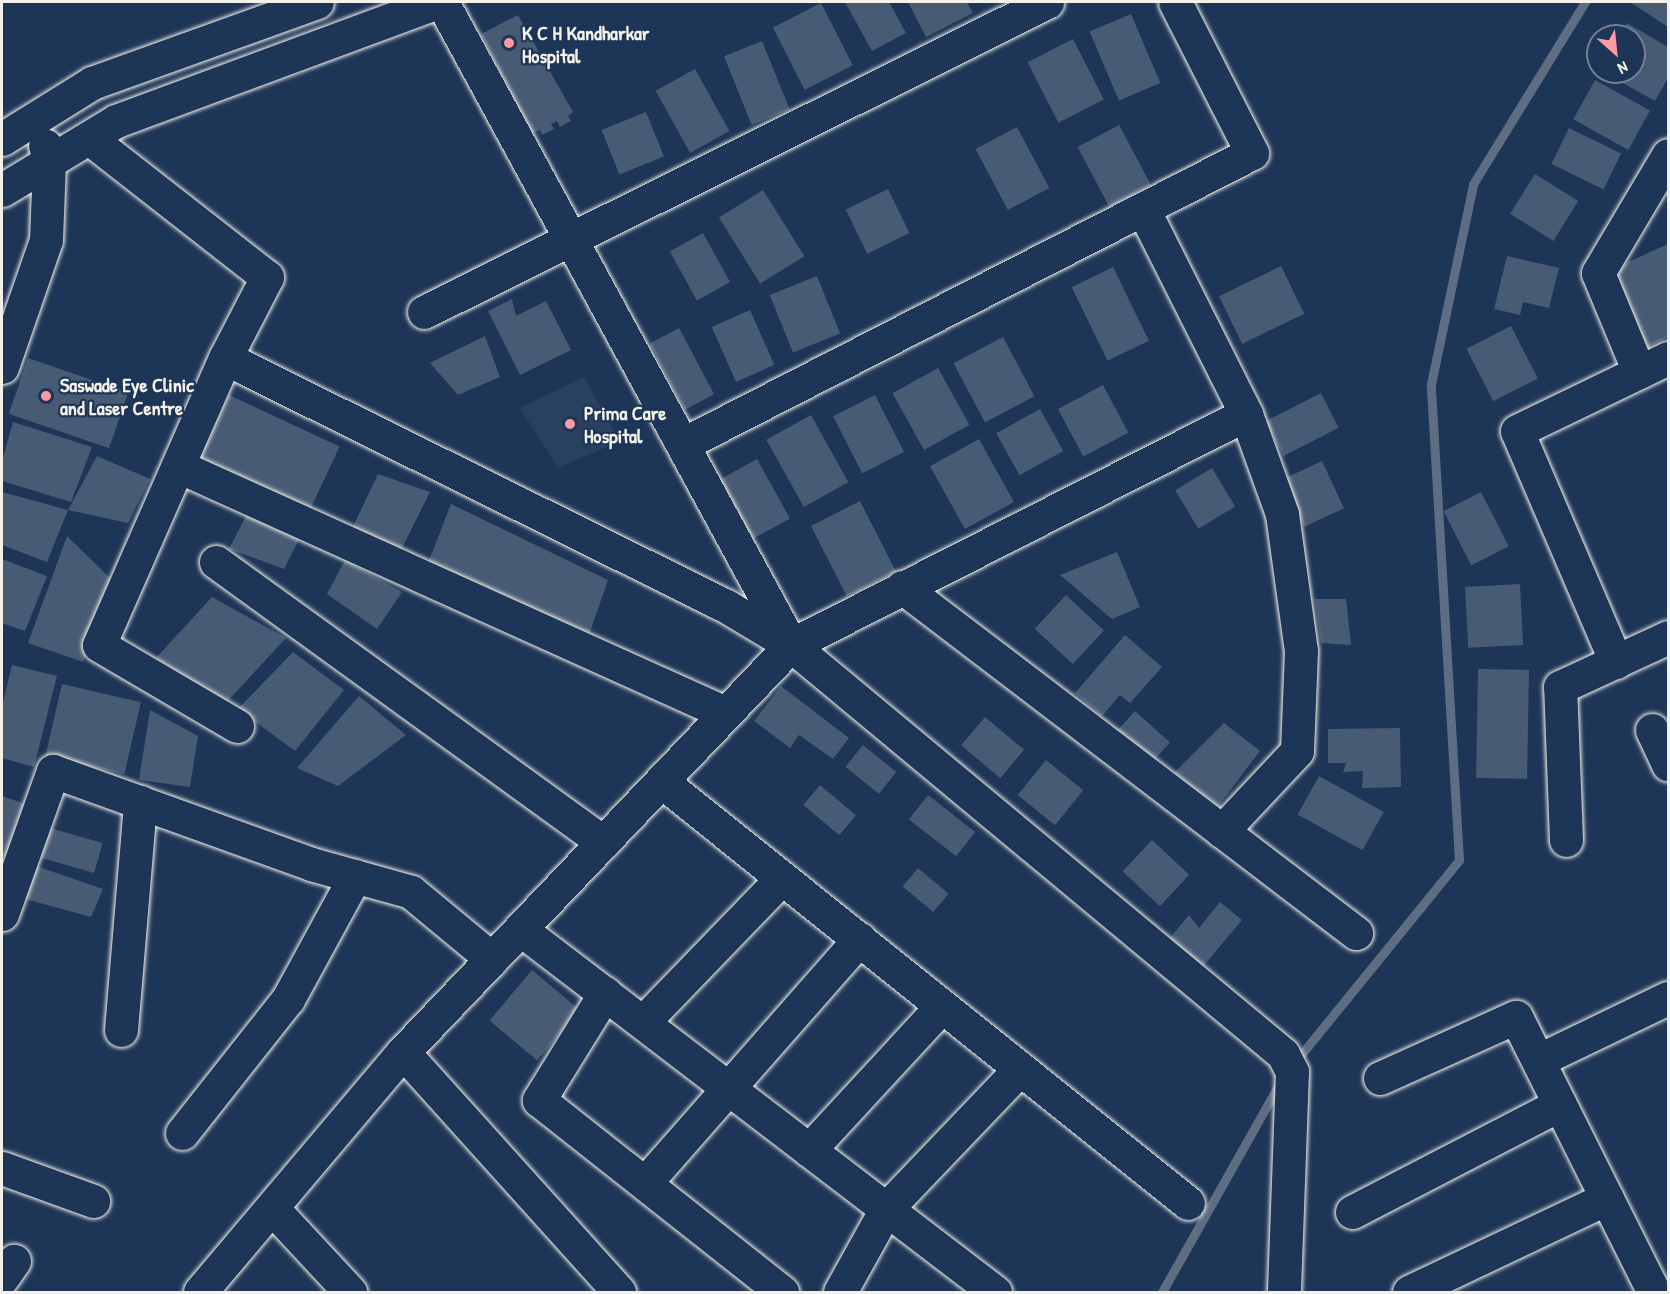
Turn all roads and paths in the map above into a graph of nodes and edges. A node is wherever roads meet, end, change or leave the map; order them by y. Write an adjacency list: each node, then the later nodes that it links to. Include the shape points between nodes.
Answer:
1 (317, 2): 5 (street, via 93,83)
2 (440, 2): 6 (street, via 117,121); 12 (street)
3 (1047, 2): 12 (street)
4 (1175, 2): 11 (street, via 1252,153)
5 (38, 117): 7 (street); 9 (street)
6 (89, 138): 9 (street); 14 (street, via 267,277)
7 (2, 139)
8 (1668, 155): 17 (street, via 1598,273)
9 (49, 161): 10 (street); 16 (street, via 46,240)
10 (2, 190)
11 (1143, 209): 18 (street); 19 (street)
12 (570, 237): 13 (street); 19 (street)
13 (424, 312)
14 (225, 358): 20 (street); 24 (street, via 726,606)
15 (1668, 358): 17 (street)
16 (2, 367)
17 (1639, 372): 25 (street, via 1517,431)
18 (1246, 414): 22 (street); 32 (street, via 1282,514 1301,651 1297,751)
19 (683, 444): 24 (street)
20 (178, 466): 26 (street); 27 (street, via 99,645)
21 (216, 562): 34 (street)
22 (902, 587): 24 (street); 32 (street)
23 (1668, 637): 25 (street)
24 (791, 645): 26 (street); 63 (street, via 1288,1063)
25 (1616, 662): 33 (street, via 1560,687)
26 (725, 713): 30 (street)
27 (237, 726)
28 (1652, 730): 29 (street)
29 (1668, 765)
30 (661, 781): 34 (street); 36 (street)
31 (140, 802): 35 (street); 37 (street, via 53,771); 46 (street)
32 (1222, 831): 39 (street)
33 (1566, 840)
34 (603, 842): 38 (street)
35 (355, 876): 41 (street, via 411,892); 53 (street, via 288,999)
36 (782, 878): 40 (street); 45 (street)
37 (2, 914)
38 (520, 929): 41 (street); 42 (street)
39 (1356, 933)
40 (859, 939): 44 (street); 51 (street)
41 (492, 959): 47 (street)
42 (605, 993): 45 (street); 56 (street, via 539,1100)
43 (1668, 998): 48 (street)
44 (942, 1006): 49 (street); 54 (street)
45 (643, 1022): 51 (street)
46 (121, 1030)
47 (403, 1052): 60 (street); 67 (street)
48 (1539, 1060): 50 (street, via 1518,1019 1512,1017); 52 (street)
49 (1020, 1069): 59 (street); 61 (street)
50 (1380, 1078)
51 (726, 1086): 54 (street); 56 (street)
52 (1560, 1104): 57 (street); 62 (street)
53 (182, 1133)
54 (809, 1150): 61 (street)
55 (2, 1168): 58 (street)
56 (645, 1184): 68 (street)
57 (1607, 1198): 64 (street); 73 (street)
58 (93, 1201)
59 (1188, 1203)
60 (272, 1208): 65 (street); 66 (street)
61 (886, 1209): 69 (street); 70 (street)
62 (1352, 1212)
63 (1285, 1258): 71 (street); 72 (street)
64 (1649, 1291)
65 (200, 1293)
66 (350, 1293)
67 (619, 1293)
68 (782, 1293)
69 (840, 1293)
70 (995, 1293)
71 (1262, 1293)
72 (1284, 1293)
73 (1409, 1293)

